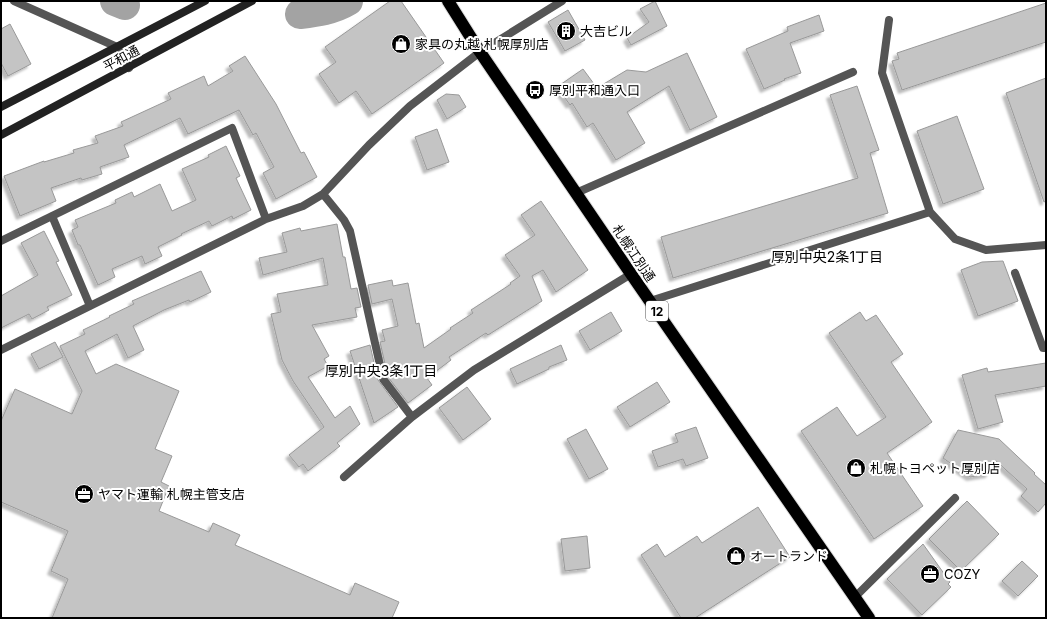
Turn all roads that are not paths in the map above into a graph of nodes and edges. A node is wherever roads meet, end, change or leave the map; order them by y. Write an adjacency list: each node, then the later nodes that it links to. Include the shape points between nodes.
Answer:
1 (14, 1): 7 (street)
2 (205, 1): 7 (street, 平和通)
3 (252, 1): 9 (street, 平和通)
4 (448, 1): 8 (highway, 札幌江別通 / 12)
5 (562, 1): 8 (street)
6 (889, 20): 15 (street, via 882,72)
7 (117, 47): 9 (street); 11 (street, 平和通)
8 (480, 52): 13 (highway, 札幌江別通 / 12); 14 (street, via 410,106)
9 (129, 68): 12 (street, 平和通)
10 (853, 72): 13 (street)
11 (1, 107)
12 (1, 136)
13 (576, 193): 21 (highway, 札幌江別通 / 12)
14 (323, 194): 17 (street, via 303,206); 26 (street, via 350,231 383,379)
15 (930, 212): 19 (street, via 955,239 986,250); 22 (street)
16 (52, 216): 17 (street, via 232,128); 18 (street); 23 (street)
17 (266, 219): 23 (street)
18 (1, 241)
19 (1046, 245)
20 (1016, 273): 24 (street, via 1043,348)
21 (631, 274): 22 (highway, 札幌江別通 / 12); 26 (street, via 474,370)
22 (650, 302): 29 (highway, 札幌江別通 / 12)
23 (90, 306): 25 (street)
24 (1046, 348)
25 (1, 350)
26 (412, 417): 27 (street)
27 (344, 477)
28 (955, 498): 29 (street)
29 (855, 597): 30 (highway, 札幌江別通 / 12)
30 (869, 618)

